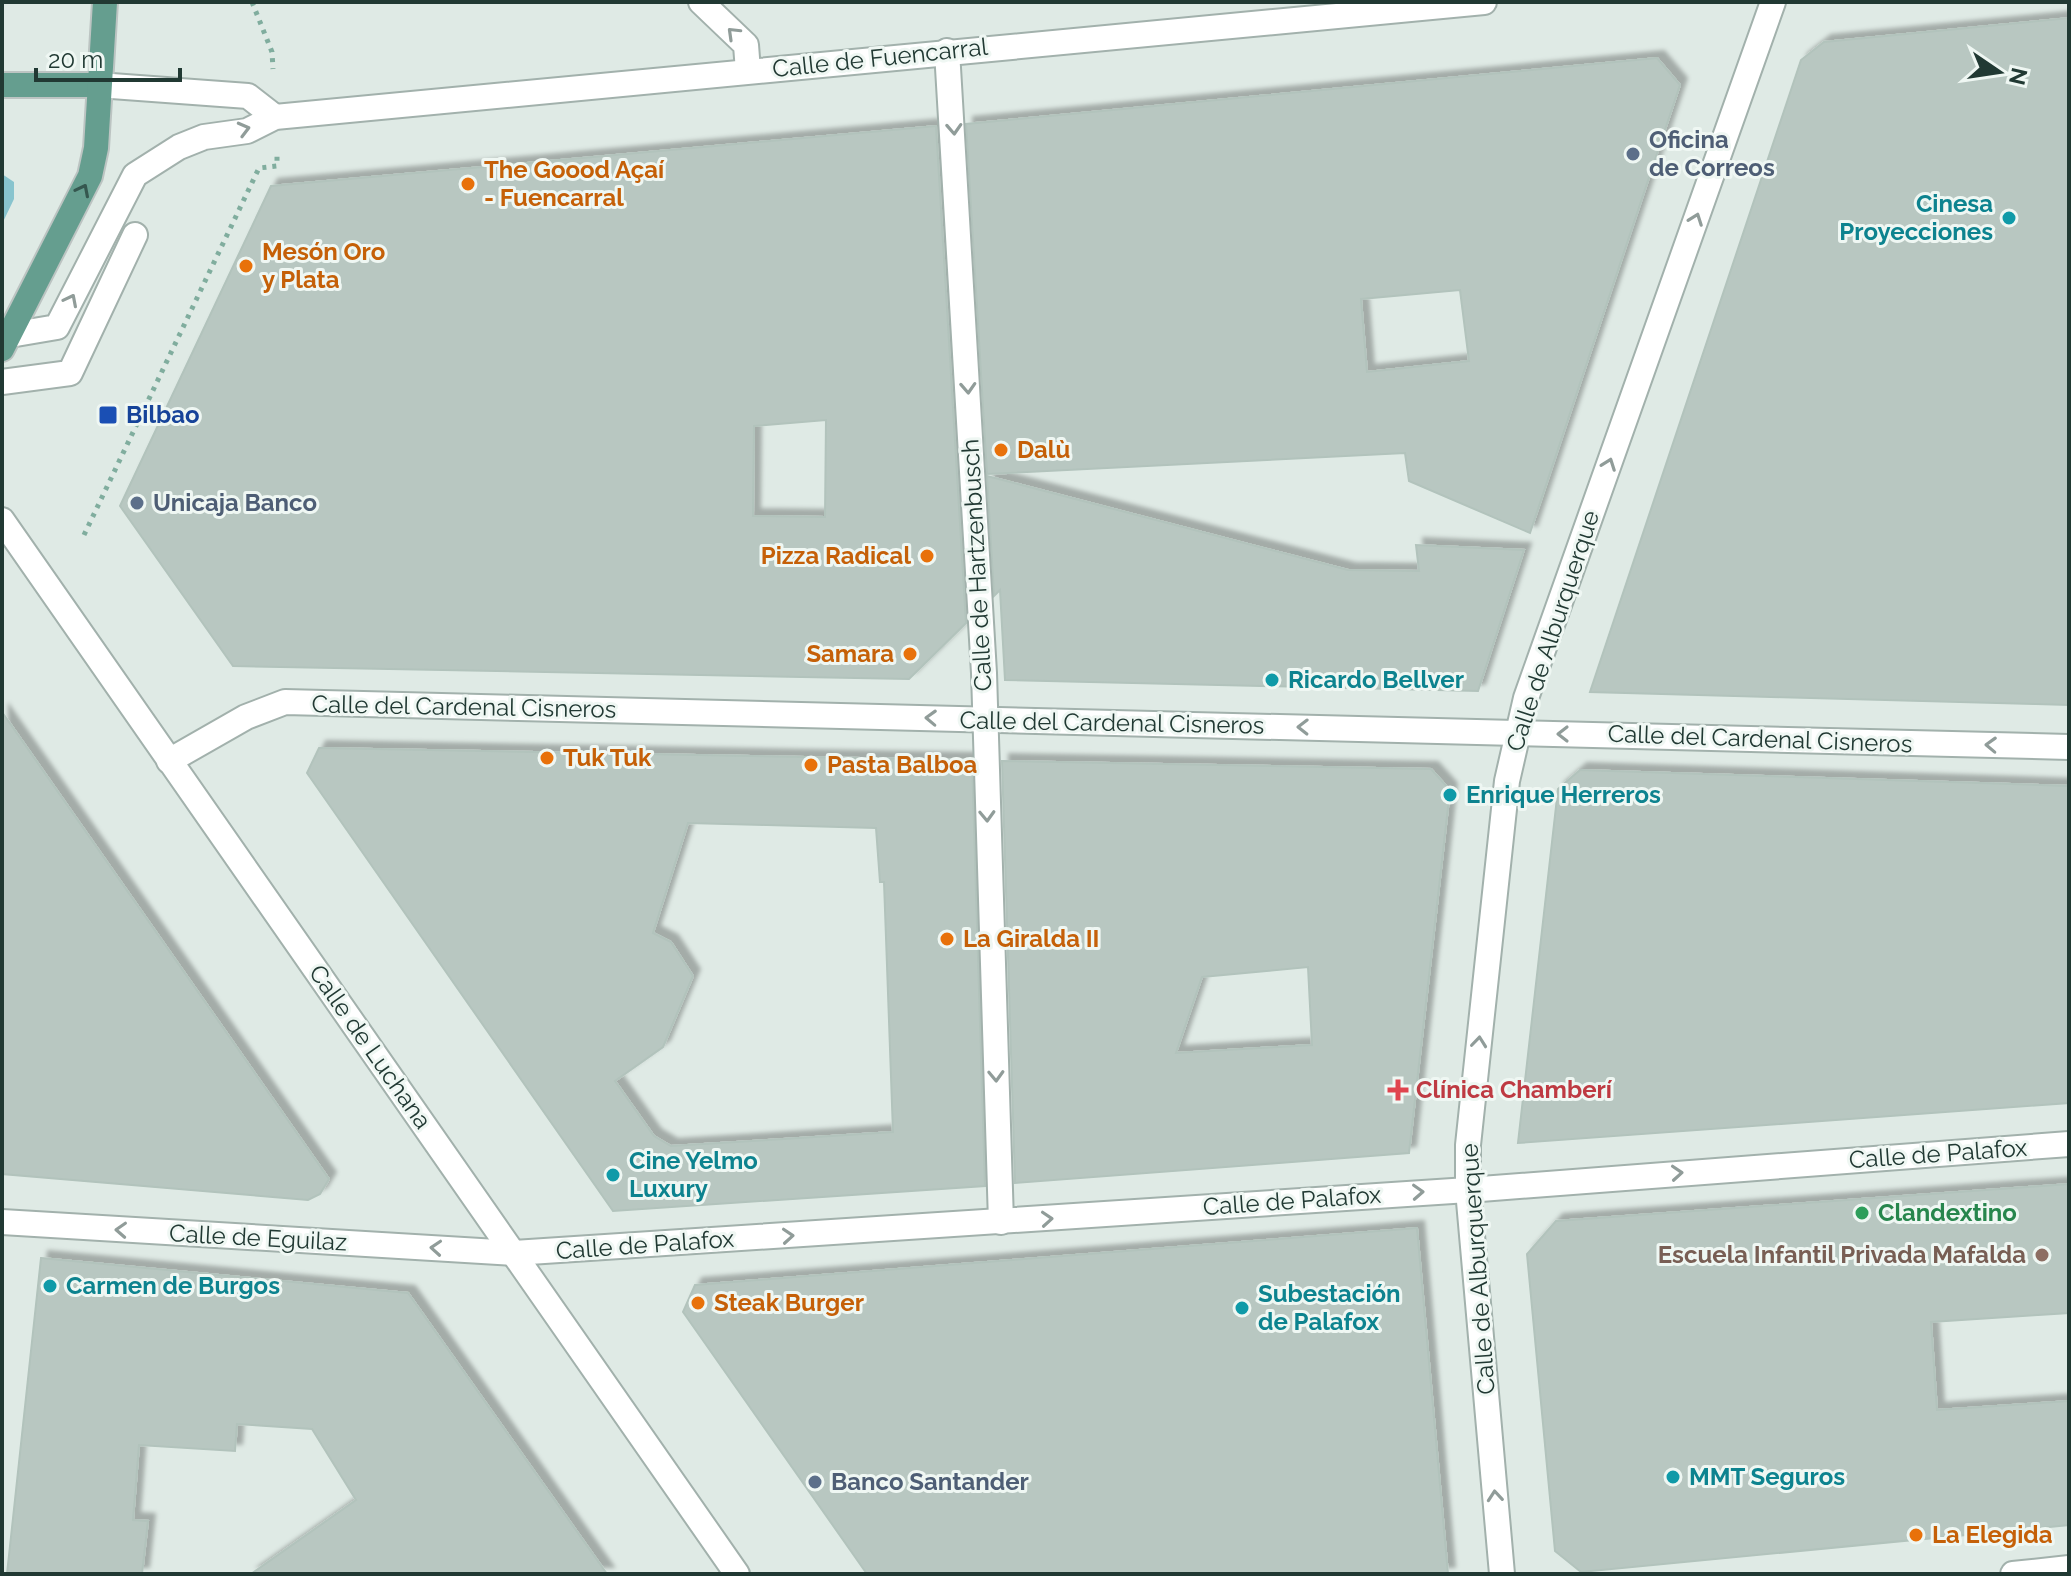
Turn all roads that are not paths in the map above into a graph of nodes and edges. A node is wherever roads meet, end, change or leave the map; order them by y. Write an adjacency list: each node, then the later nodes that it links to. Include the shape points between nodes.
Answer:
1 (105, 2): 8 (main road)
2 (701, 2): 6 (street, one-way to 2, via 746,45)
3 (1484, 2): 5 (street, Calle de Fuencarral)
4 (1773, 2): 15 (street, Calle de Alburquerque, one-way to 4)
5 (947, 51): 6 (street, Calle de Fuencarral); 14 (street, Calle de Hartzenbusch, one-way to 14)
6 (748, 71): 9 (street, Calle de Fuencarral)
7 (2, 85): 8 (main road)
8 (98, 85): 9 (street, via 248,96); 11 (main road, one-way to 8, via 90,176)
9 (275, 117): 11 (street, Calle de Fuencarral, one-way to 9, via 57,327 135,175 179,147 204,137 247,131)
10 (135, 235): 12 (street, via 70,373)
11 (6, 342)
12 (2, 382)
13 (2, 520): 17 (street, Calle de Luchana)
14 (983, 720): 15 (street, Calle del Cardenal Cisneros, one-way to 14); 17 (street, Calle del Cardenal Cisneros, one-way to 17, via 285,702 246,717); 21 (street, Calle de Hartzenbusch, one-way to 21)
15 (1516, 733): 16 (street, Calle del Cardenal Cisneros, one-way to 15); 19 (street, Calle de Alburquerque, one-way to 15, via 1468,1145)
16 (2069, 747)
17 (169, 761): 22 (street, Calle de Luchana)
18 (2069, 1144): 19 (street, Calle de Palafox, one-way to 18)
19 (1468, 1190): 21 (street, Calle de Palafox, one-way to 19); 25 (street, Calle de Alburquerque, one-way to 19)
20 (2, 1222): 22 (street, Calle de Eguilaz, one-way to 20)
21 (1001, 1222): 22 (street, Calle de Palafox, one-way to 21)
22 (514, 1253): 24 (street, Calle de Luchana)
23 (2069, 1568): 26 (street)
24 (737, 1574)
25 (1502, 1574)
26 (2013, 1574)

